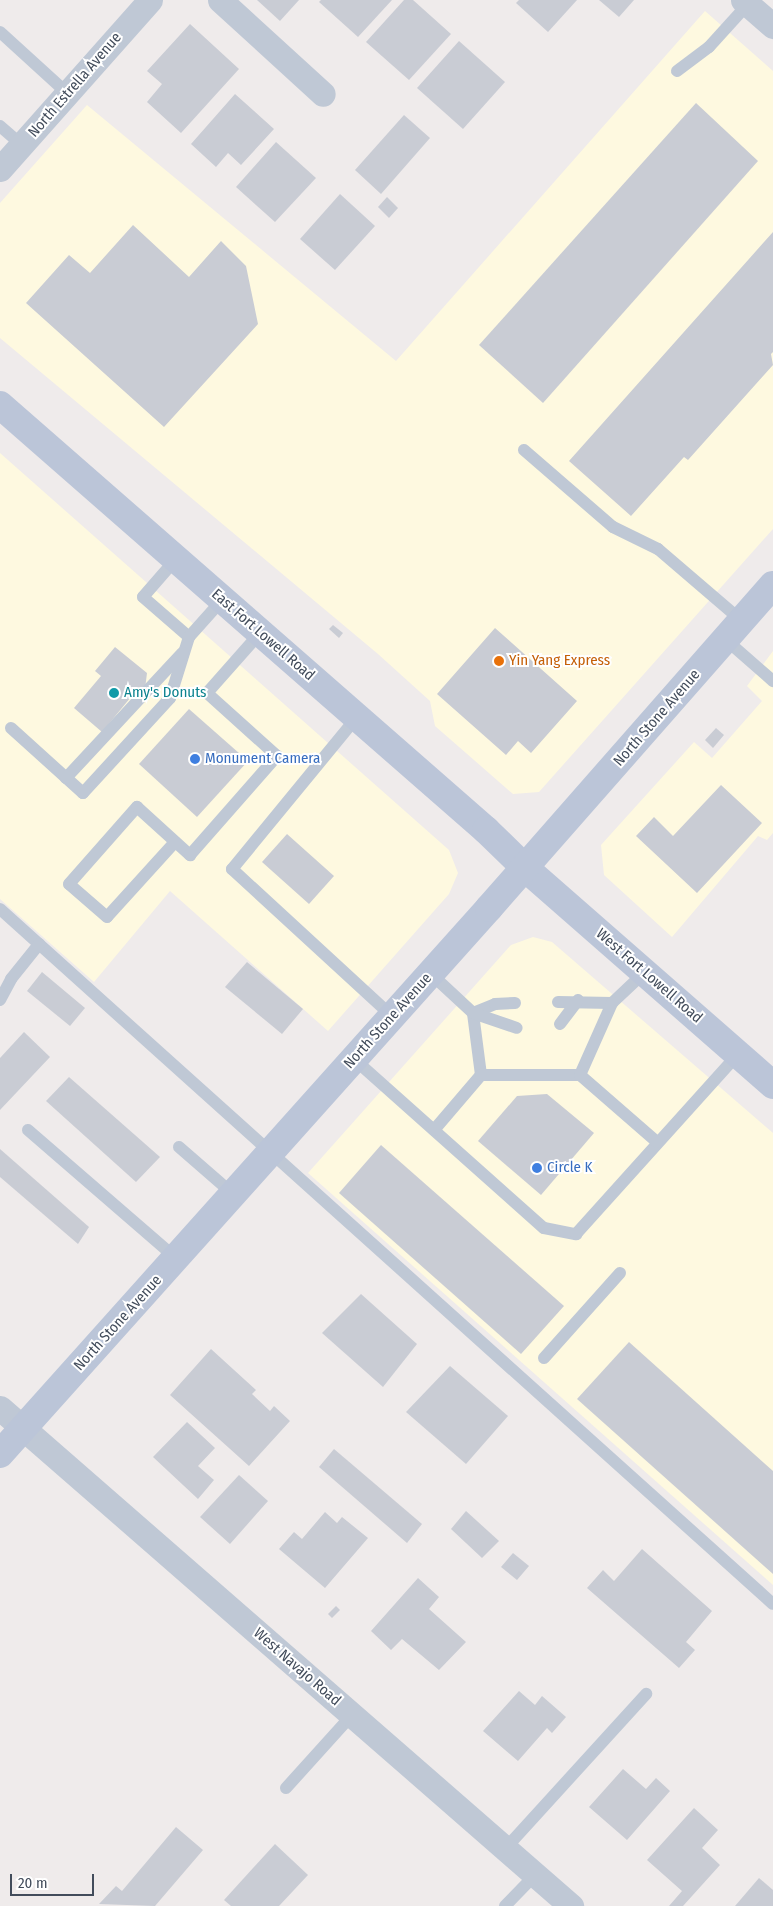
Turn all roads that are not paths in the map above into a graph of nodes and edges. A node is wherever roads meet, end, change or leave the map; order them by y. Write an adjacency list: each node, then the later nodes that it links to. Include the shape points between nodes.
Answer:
1 (150, 0): 7 (street, North Estrella Avenue)
2 (220, 0): 8 (street)
3 (746, 2): 4 (street); 6 (lane, via 709,47)
4 (773, 26)
5 (0, 32): 7 (lane)
6 (677, 71)
7 (67, 93): 10 (street, North Estrella Avenue)
8 (323, 94)
9 (0, 126): 10 (lane)
10 (22, 145): 11 (street, North Estrella Avenue)
11 (0, 169)
12 (0, 405): 14 (main road, East Fort Lowell Road)
13 (524, 450): 17 (lane, via 613,527 658,549)
14 (176, 559): 16 (main road, East Fort Lowell Road); 19 (lane, via 143,597)
15 (771, 591): 17 (main road, North Stone Avenue)
16 (222, 600): 18 (main road, East Fort Lowell Road); 19 (lane)
17 (733, 630): 21 (lane); 26 (main road, North Stone Avenue)
18 (260, 633): 22 (main road, East Fort Lowell Road); 25 (lane, via 207,693 277,756 190,855)
19 (189, 637): 20 (lane)
20 (184, 651): 24 (lane); 24 (lane, via 170,698 83,793)
21 (773, 682)
22 (357, 718): 26 (main road, East Fort Lowell Road); 37 (lane, via 232,869)
23 (11, 728): 24 (lane)
24 (66, 778)
25 (175, 842): 25 (lane, via 137,807 68,884 107,917)
26 (524, 867): 29 (main road, West Fort Lowell Road); 30 (main road, North Stone Avenue)
27 (0, 909): 28 (lane)
28 (39, 944): 31 (lane, via 11,979); 49 (lane)
29 (645, 972): 35 (lane); 40 (main road, West Fort Lowell Road)
30 (430, 973): 36 (lane); 37 (main road, North Stone Avenue)
31 (0, 1000)
32 (578, 1000): 33 (lane); 35 (lane); 38 (lane)
33 (558, 1002)
34 (515, 1003): 36 (lane, via 495,1004)
35 (612, 1003): 43 (lane)
36 (473, 1013): 39 (lane); 42 (lane)
37 (392, 1016): 41 (main road, North Stone Avenue)
38 (560, 1024)
39 (517, 1028)
40 (738, 1054): 44 (main road, West Fort Lowell Road); 47 (lane)
41 (354, 1059): 46 (lane); 49 (main road, North Stone Avenue)
42 (481, 1075): 43 (lane); 46 (lane)
43 (580, 1075): 47 (lane)
44 (773, 1085)
45 (28, 1130): 51 (lane)
46 (434, 1130): 47 (lane, via 544,1228 576,1234)
47 (658, 1142)
48 (179, 1147): 50 (lane)
49 (271, 1152): 50 (main road, North Stone Avenue); 57 (lane)
50 (233, 1194): 51 (main road, North Stone Avenue)
51 (176, 1258): 55 (main road, North Stone Avenue)
52 (620, 1273): 53 (lane)
53 (544, 1358)
54 (0, 1408): 55 (street, West Navajo Road)
55 (23, 1428): 56 (main road, North Stone Avenue); 59 (street, West Navajo Road)
56 (0, 1454)
57 (773, 1604)
58 (646, 1694): 61 (lane)
59 (352, 1715): 60 (lane); 61 (street, West Navajo Road)
60 (286, 1788)
61 (504, 1849): 62 (street, West Navajo Road)
62 (535, 1875): 63 (lane); 64 (street, West Navajo Road)
63 (505, 1906)
64 (570, 1906)

